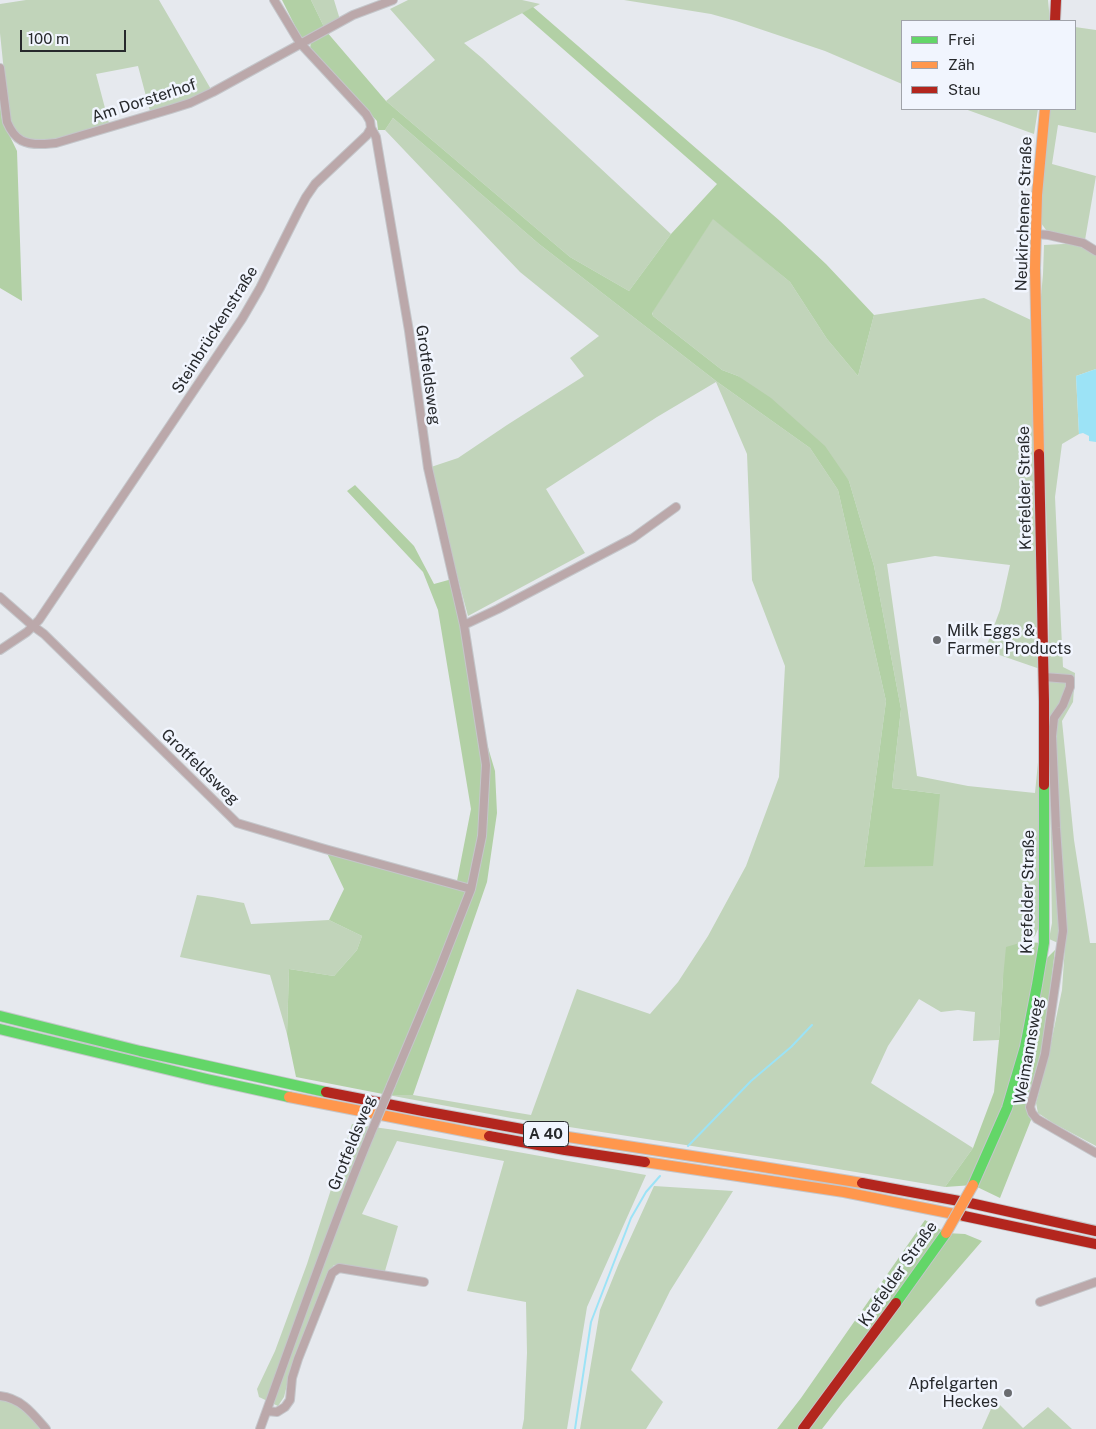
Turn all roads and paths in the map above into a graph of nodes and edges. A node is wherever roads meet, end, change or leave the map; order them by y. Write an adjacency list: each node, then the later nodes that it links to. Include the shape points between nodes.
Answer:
1 (274, 0): 5 (street)
2 (393, 0): 5 (street, Am Dorsterhof, via 353,15)
3 (1056, 0): 4 (main road)
4 (1055, 20)
5 (300, 43): 6 (street, Am Dorsterhof, via 190,103 92,132 34,145 24,143 10,129); 8 (street, via 366,114)
6 (0, 68)
7 (1045, 110): 9 (main road, Neukirchener Straße)
8 (371, 128): 14 (street, Grotfeldsweg, via 376,137 428,468); 15 (street, Steinbrückenstraße, via 306,197 242,318)
9 (1036, 234): 10 (street, via 1083,243); 11 (main road, Neukirchener Straße)
10 (1096, 251)
11 (1036, 321): 17 (main road, Krefelder Straße)
12 (676, 508): 14 (street, via 633,538)
13 (0, 597): 15 (street, Grotfeldsweg)
14 (464, 625): 18 (street, Grotfeldsweg, via 486,765 482,836)
15 (33, 626): 16 (street, Steinbrückenstraße); 18 (street, Grotfeldsweg, via 237,823)
16 (0, 650)
17 (1044, 677): 21 (street, Weimannsweg, via 1070,679 1063,705 1054,718 1052,736 1063,931 1045,1054 1030,1107 1037,1119); 31 (main road, Krefelder Straße, bridge, via 1044,943 1021,1062 1006,1109 973,1185 946,1233)
18 (471, 889): 28 (street, Grotfeldsweg, bridge, via 323,1253)
19 (0, 1016): 22 (main road, A 40, via 211,1068 456,1118 844,1180)
20 (0, 1029): 23 (main road, A 40, via 207,1079 451,1130 844,1192)
21 (1096, 1153)
22 (1096, 1231)
23 (1096, 1244)
24 (424, 1282): 28 (street, via 340,1268 332,1273 298,1359 290,1400 277,1412)
25 (1096, 1282): 26 (street)
26 (1040, 1302)
27 (0, 1396): 29 (street, via 18,1401)
28 (267, 1411): 30 (street, Grotfeldsweg)
29 (46, 1429)
30 (260, 1429)
31 (803, 1429)

